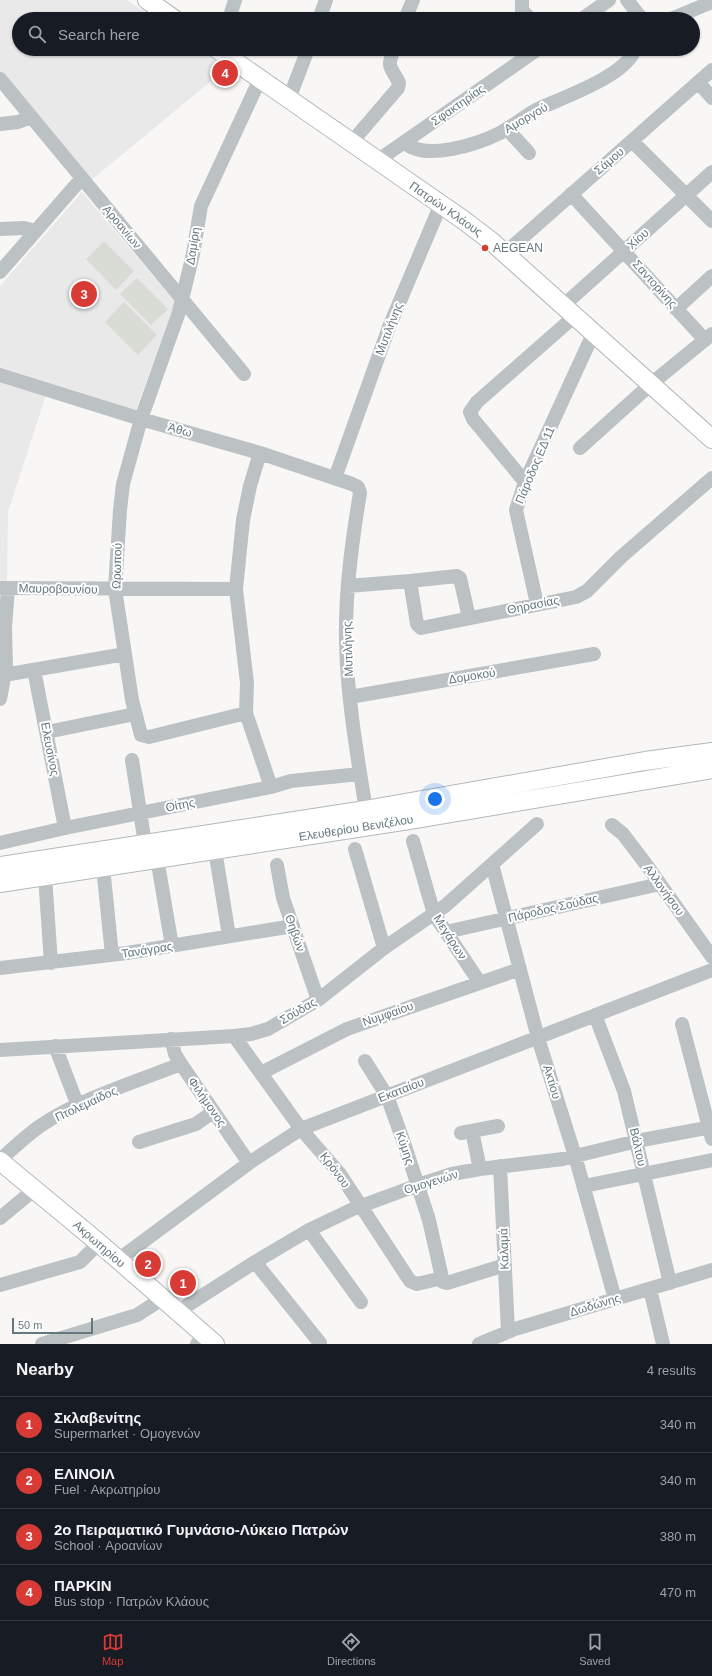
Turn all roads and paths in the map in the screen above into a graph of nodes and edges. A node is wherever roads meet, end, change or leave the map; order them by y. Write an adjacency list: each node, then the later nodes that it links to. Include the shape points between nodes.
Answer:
1 (147, 0): 9 (main road)
2 (235, 0): 10 (street)
3 (326, 0): 11 (street)
4 (413, 0): 12 (street)
5 (522, 0): 13 (street)
6 (609, 0): 14 (street)
7 (627, 0): 15 (street)
8 (712, 2): 16 (street)
9 (164, 12)
10 (231, 12)
11 (322, 12)
12 (409, 12)
13 (524, 12)
14 (592, 12)
15 (636, 12)
16 (687, 12)
17 (228, 56): 24 (main road, Πατρών Κλάους)
18 (305, 56): 27 (street)
19 (391, 56): 33 (street, via 390,68 397,80 398,88)
20 (528, 56): 32 (street, Σφακτηρίας)
21 (630, 56): 30 (street, Αμοργού, via 614,73 536,110)
22 (712, 70): 25 (street, Σάμου)
23 (0, 79): 28 (street, Αροανίων)
24 (260, 79): 27 (main road, Πατρών Κλάους); 48 (street, Δαμίρη, via 200,206)
25 (698, 82): 26 (street); 31 (street, Σάμου)
26 (712, 98)
27 (289, 99): 33 (main road, Πατρών Κλάους)
28 (31, 117): 29 (street, via 18,122); 37 (street, Αροανίων)
29 (0, 124)
30 (507, 129): 32 (street, Αμοργού, via 472,144 449,150 417,149); 34 (street)
31 (632, 141): 38 (street, Σάμου); 39 (street)
32 (404, 142): 35 (street, Σφακτηρίας)
33 (351, 143): 35 (main road, Πατρών Κλάους)
34 (529, 153)
35 (377, 160): 40 (main road, Πατρών Κλάους)
36 (712, 172): 39 (street, Χίου)
37 (82, 178): 43 (street); 48 (street, Αροανίων)
38 (571, 194): 44 (street, Σαντορίνης); 45 (street, Σάμου)
39 (686, 196): 41 (street); 44 (street, Χίου)
40 (441, 204): 45 (main road, Πατρών Κλάους); 60 (street, Μυτιλήνης, via 392,321)
41 (712, 221)
42 (0, 229): 43 (street, via 24,228)
43 (36, 231): 46 (street)
44 (624, 251): 49 (street, Σαντορίνης); 50 (street, Χίου)
45 (505, 253): 50 (main road, Πατρών Κλάους)
46 (0, 272)
47 (712, 276): 49 (street)
48 (183, 299): 53 (street, Αροανίων); 56 (street, Δαμίρη)
49 (676, 308): 52 (street, Σαντορίνης)
50 (570, 310): 51 (main road, Πατρών Κλάους); 62 (street, Χίου, via 477,402 470,412)
51 (594, 332): 55 (main road, Πατρών Κλάους); 62 (street, Πάροδος ΕΔ 11)
52 (709, 337): 55 (street)
53 (244, 374)
54 (0, 375): 56 (street, Άθω)
55 (652, 384): 57 (main road, Πατρών Κλάους); 58 (street)
56 (141, 419): 59 (street, Άθω); 67 (street, Ωρωπού, via 122,490)
57 (712, 439)
58 (580, 448)
59 (260, 454): 60 (street, Άθω); 68 (street, via 243,520)
60 (335, 478): 63 (street, Άθω)
61 (712, 478): 69 (street, Θηρασίας, via 621,557 587,591 576,597)
62 (525, 482): 69 (street, Πάροδος ΕΔ 11, via 517,504 516,516)
63 (358, 488): 65 (street, Μυτιλήνης, via 360,492)
64 (410, 581): 65 (street); 70 (street, via 457,576 460,578); 70 (street, Θηρασίας, via 418,626 421,628)
65 (348, 586): 75 (street, Μυτιλήνης, via 346,641)
66 (4, 588): 67 (street, Μαυροβουνίου); 74 (street)
67 (115, 589): 68 (street, Μαυροβουνίου); 71 (street, Ωρωπού)
68 (236, 589): 77 (street, via 247,683)
69 (537, 604): 70 (street, Θηρασίας)
70 (469, 618)
71 (125, 654): 73 (street); 78 (street, Ωρωπού)
72 (594, 654): 75 (street, Δομοκού)
73 (34, 670): 74 (street); 79 (street, Ελευσίνος)
74 (4, 676): 76 (street)
75 (350, 697): 82 (street, Μυτιλήνης)
76 (0, 699)
77 (246, 713): 78 (street, Ωρωπού, via 149,736 140,735); 83 (street)
78 (135, 714): 79 (street)
79 (47, 732): 88 (street, Ελευσίνος)
80 (132, 760): 85 (street)
81 (712, 761): 84 (main road, Ελευθερίου Βενιζέλου, via 645,761); 93 (main road, Ελευθερίου Βενιζέλου, via 409,820)
82 (360, 774): 83 (street, Οίτης, via 291,781); 84 (street, Μυτιλήνης)
83 (272, 787): 85 (street, Οίτης)
84 (366, 810): 91 (main road, Ελευθερίου Βενιζέλου)
85 (140, 813): 88 (street, Οίτης); 91 (street)
86 (537, 824): 95 (street, Σούδας)
87 (612, 825): 101 (street, Αλλονήσου, via 622,834)
88 (65, 828): 90 (street, Οίτης)
89 (414, 841): 102 (street, Μεγάρων)
90 (0, 843)
91 (145, 844): 97 (main road, Ελευθερίου Βενιζέλου)
92 (355, 849): 108 (street)
93 (215, 850): 94 (main road, Ελευθερίου Βενιζέλου); 106 (street)
94 (157, 858): 98 (main road, Ελευθερίου Βενιζέλου); 107 (street)
95 (492, 864): 102 (street, Σούδας); 103 (street, Ακτίου)
96 (277, 865): 104 (street, Θηβών, via 283,898)
97 (0, 866)
98 (103, 867): 99 (main road, Ελευθερίου Βενιζέλου); 109 (street)
99 (45, 876): 100 (main road, Ελευθερίου Βενιζέλου); 111 (street)
100 (0, 883)
101 (660, 884): 103 (street, Πάροδος Σούδας); 110 (street, Αλλονήσου)
102 (434, 914): 105 (street, Μεγάρων); 108 (street, Σούδας)
103 (507, 919): 105 (street, Πάροδος Σούδας); 113 (street, Ακτίου)
104 (293, 926): 106 (street, Τανάγρας); 116 (street, Θηβών)
105 (446, 932): 115 (street, Μεγάρων)
106 (229, 936): 107 (street, Τανάγρας)
107 (172, 946): 109 (street, Τανάγρας)
108 (384, 948): 116 (street, Σούδας)
109 (112, 955): 111 (street, Τανάγρας)
110 (712, 957)
111 (51, 963): 112 (street, Τανάγρας)
112 (0, 968)
113 (520, 969): 115 (street, Νυμφαίου); 120 (street, Ακτίου)
114 (712, 970): 117 (street, Εκαταίου)
115 (480, 983): 126 (street, Νυμφαίου, via 347,1029)
116 (318, 1000): 119 (street, Σούδας, via 268,1029)
117 (595, 1015): 120 (street, Εκαταίου); 133 (street, Βάλτου, via 624,1091)
118 (682, 1024): 132 (street)
119 (234, 1036): 121 (street, Σούδας); 126 (street, Κρόνου)
120 (538, 1038): 127 (street, Εκαταίου); 135 (street, Ακτίου)
121 (171, 1039): 122 (street, Σούδας); 125 (street, Φιλήμονος)
122 (55, 1046): 123 (street, Σούδας); 128 (street)
123 (0, 1050)
124 (365, 1061): 127 (street, Κύμης)
125 (181, 1064): 128 (street, Πτολεμαίδος); 129 (street, Φιλήμονος)
126 (261, 1073): 131 (street, Κρόνου)
127 (387, 1096): 131 (street, Εκαταίου); 142 (street, Κύμης)
128 (78, 1106): 136 (street, Πτολεμαίδος, via 41,1126)
129 (214, 1112): 134 (street, via 196,1124); 138 (street, Φιλήμονος)
130 (498, 1126): 140 (street, via 466,1132)
131 (301, 1129): 138 (street, Εκαταίου); 145 (street, Κρόνου, via 340,1174)
132 (711, 1131): 133 (street, Ομογενών)
133 (637, 1141): 135 (street, Ομογενών); 141 (street, Βάλτου)
134 (139, 1142)
135 (575, 1156): 139 (street, Ομογενών); 143 (street, Ακτίου)
136 (0, 1160): 144 (main road, Ακρωτηρίου)
137 (712, 1160): 141 (street)
138 (249, 1163): 149 (street, Εκαταίου)
139 (500, 1166): 140 (street, Ομογενών); 151 (street, Καλαμά)
140 (480, 1169): 142 (street, Ομογενών, via 452,1174)
141 (644, 1173): 143 (street); 154 (street, Βάλτου)
142 (418, 1185): 145 (street, Ομογενών); 153 (street, Κύμης)
143 (584, 1186): 158 (street, Ακτίου)
144 (35, 1189): 146 (street); 148 (main road, Ακρωτηρίου)
145 (360, 1207): 147 (street, Ομογενών); 153 (street, Κρόνου, via 410,1282 417,1284)
146 (0, 1218)
147 (309, 1230): 150 (street, Ομογενών); 159 (street)
148 (99, 1243): 149 (main road, Ακρωτηρίου); 155 (street, via 80,1262)
149 (118, 1260): 157 (main road, Ακρωτηρίου)
150 (255, 1262): 160 (street, Ομογενών); 164 (street)
151 (505, 1265): 153 (street); 161 (street, Καλαμά)
152 (712, 1270): 154 (street, Δωδώνης)
153 (445, 1281)
154 (670, 1283): 156 (street, Δωδώνης)
155 (0, 1285)
156 (650, 1289): 158 (street, Δωδώνης); 166 (street)
157 (162, 1299): 160 (main road, Ακρωτηρίου); 165 (street, via 132,1317)
158 (615, 1299): 161 (street, Δωδώνης)
159 (361, 1302)
160 (177, 1312): 162 (main road, Ακρωτηρίου)
161 (508, 1332): 163 (street, Δωδώνης)
162 (207, 1342)
163 (487, 1342)
164 (320, 1343)
165 (42, 1344)
166 (663, 1344)

